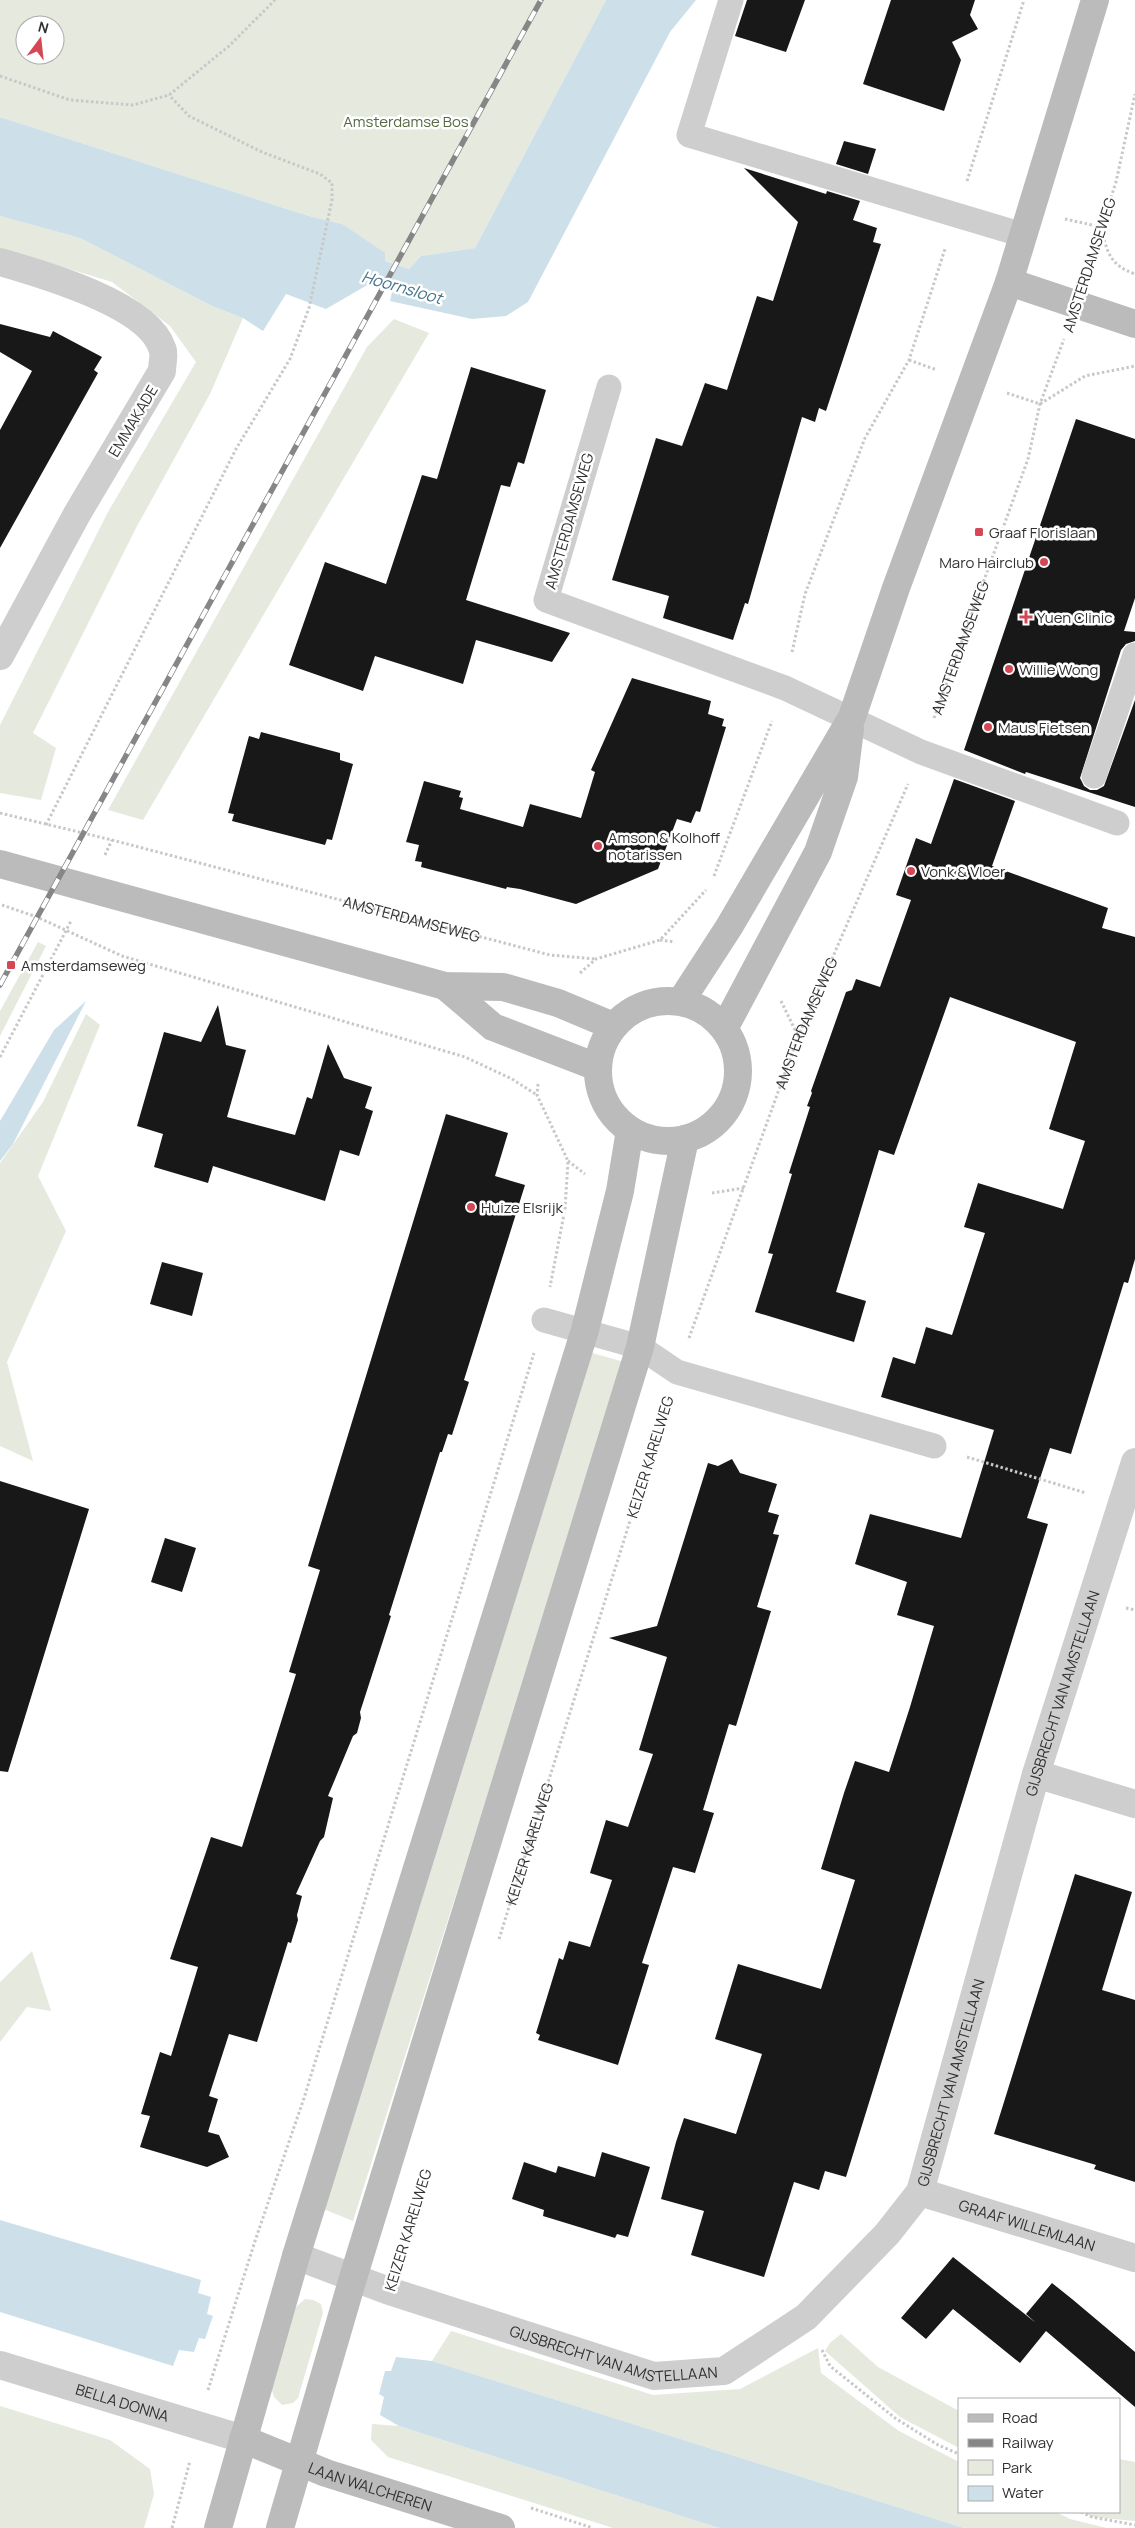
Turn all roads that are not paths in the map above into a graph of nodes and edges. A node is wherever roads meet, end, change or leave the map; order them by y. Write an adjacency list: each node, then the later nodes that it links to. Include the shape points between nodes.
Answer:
1 (731, 0): 3 (lane, via 689,135)
2 (1096, 0): 3 (main road)
3 (1023, 235): 5 (main road)
4 (0, 262): 8 (street, EMMAKADE, via 53,277 143,320 157,336 163,350 162,371)
5 (1009, 282): 6 (main road); 10 (main road)
6 (1135, 324)
7 (609, 387): 10 (lane, AMSTERDAMSEWEG, via 546,600 785,688)
8 (0, 656)
9 (1135, 656): 11 (lane)
10 (852, 717): 12 (lane, via 921,752); 15 (main road, via 729,927); 17 (main road, via 844,778 818,852)
11 (1094, 776)
12 (1117, 823)
13 (0, 864): 14 (main road)
14 (445, 986): 16 (main road, via 504,987); 18 (main road, via 493,1027)
15 (681, 1001): 16 (main road, via 643,1004); 17 (main road, via 705,1010)
16 (613, 1026): 18 (main road, via 601,1046)
17 (725, 1028): 20 (main road, via 737,1052 739,1080 730,1107 711,1128)
18 (597, 1068): 19 (main road, via 605,1104)
19 (630, 1130): 20 (main road, via 657,1140); 22 (main road, via 620,1191)
20 (685, 1139): 23 (main road)
21 (544, 1320): 22 (lane)
22 (585, 1330): 23 (lane); 29 (main road)
23 (640, 1347): 24 (lane, via 676,1372); 31 (main road)
24 (934, 1446)
25 (1135, 1462): 26 (street, GIJSBRECHT VAN AMSTELLAAN)
26 (1036, 1774): 27 (street); 28 (street, GIJSBRECHT VAN AMSTELLAAN)
27 (1135, 1804)
28 (920, 2192): 30 (street, GRAAF WILLEMLAAN); 31 (street, GIJSBRECHT VAN AMSTELLAAN, via 887,2234 806,2317 724,2371 654,2376)
29 (296, 2256): 31 (street); 33 (main road)
30 (1135, 2258)
31 (353, 2278): 34 (main road)
32 (0, 2365): 33 (street, BELLA DONNA)
33 (243, 2440): 34 (main road, LAAN WALCHEREN); 35 (main road)
34 (299, 2463): 36 (main road); 37 (main road, LAAN WALCHEREN)
35 (218, 2528)
36 (280, 2528)
37 (501, 2528)

